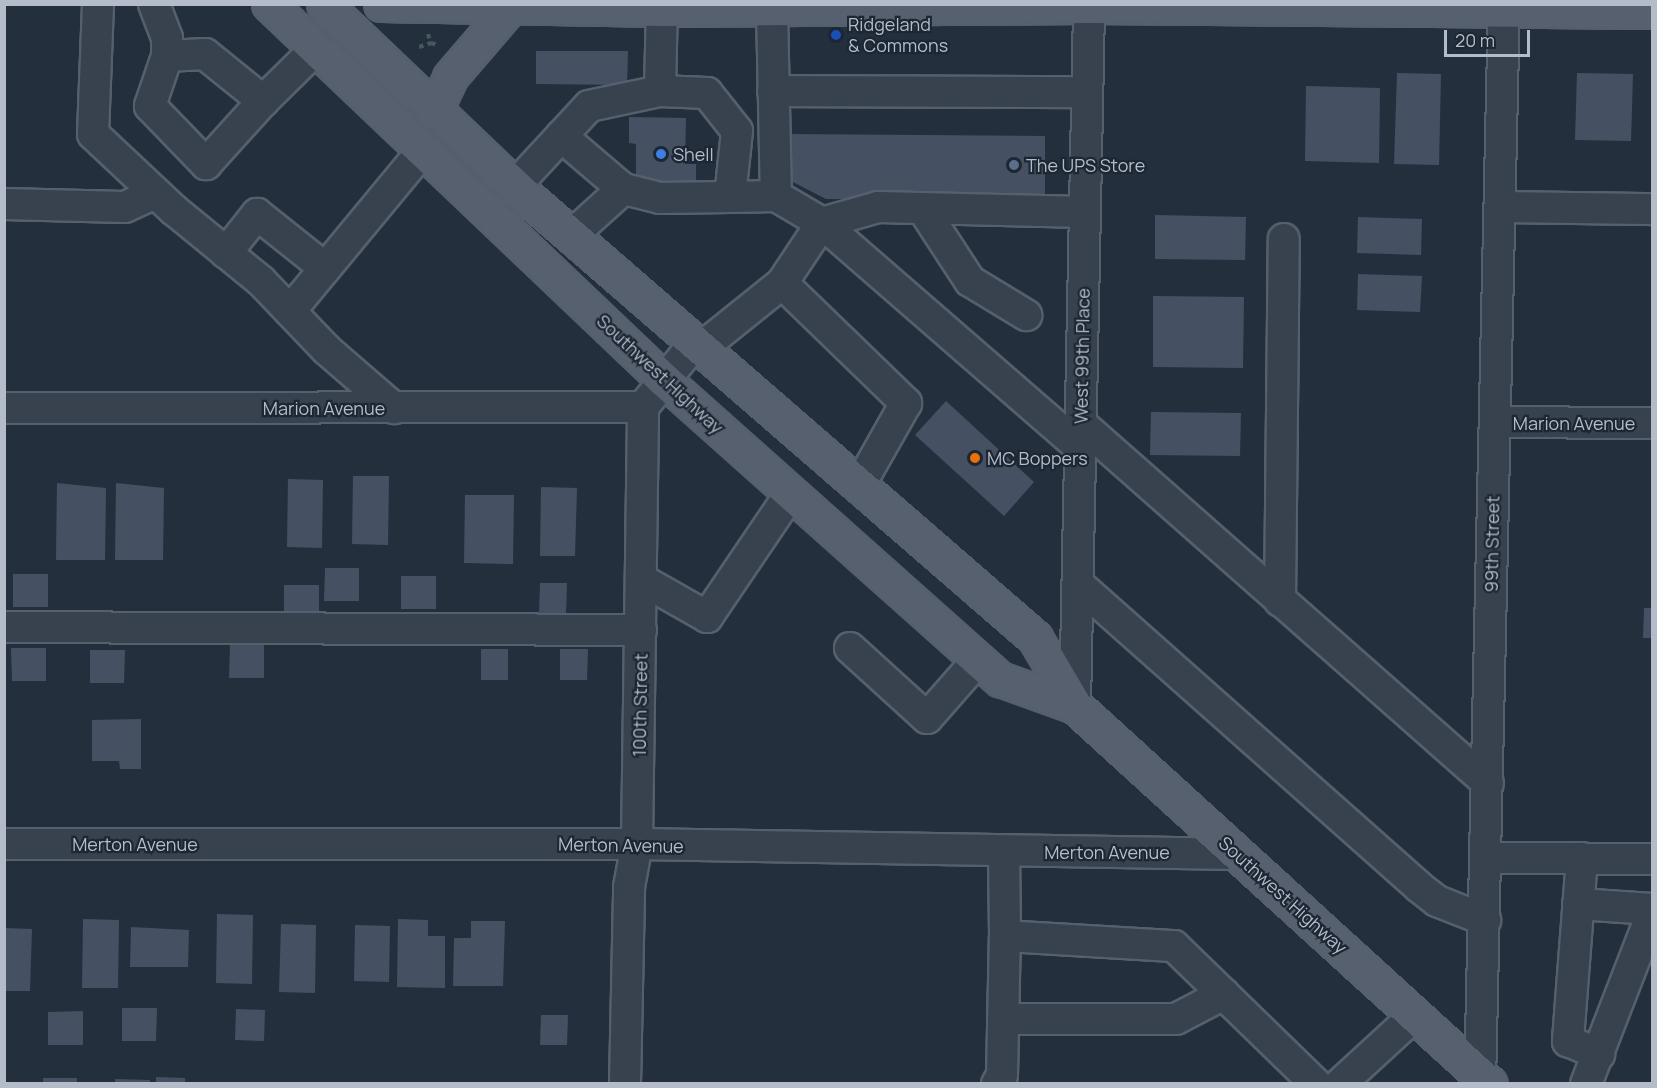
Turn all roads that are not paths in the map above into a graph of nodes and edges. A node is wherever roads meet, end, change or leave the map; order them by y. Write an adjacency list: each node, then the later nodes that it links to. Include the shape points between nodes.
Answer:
1 (98, 4): 25 (street, via 93,134)
2 (154, 4): 15 (street, via 167,38)
3 (268, 4): 14 (main road, Southwest Highway)
4 (324, 4): 20 (main road, Southwest Highway)
5 (381, 4): 9 (main road)
6 (920, 5): 7 (main road); 12 (main road)
7 (1089, 6): 8 (main road); 18 (street, West 99th Place)
8 (1252, 6): 11 (main road)
9 (510, 7): 10 (main road); 20 (main road, via 450,77)
10 (662, 7): 12 (main road); 16 (street)
11 (1504, 7): 13 (main road); 29 (street, 99th Street)
12 (772, 9): 17 (street)
13 (1653, 11)
14 (317, 48): 19 (street); 22 (main road, Southwest Highway)
15 (167, 57): 19 (street, via 204,54); 19 (street, via 150,106 206,164)
16 (660, 91): 21 (street, via 589,106); 27 (street, via 707,93 737,131)
17 (773, 92): 18 (street); 26 (street)
18 (1086, 92): 32 (street, West 99th Place)
19 (263, 101)
20 (434, 112): 23 (main road, Southwest Highway)
21 (561, 136): 23 (street); 24 (street)
22 (423, 150): 37 (street); 42 (main road, Southwest Highway)
23 (515, 186): 34 (main road, Southwest Highway)
24 (623, 189): 27 (street, via 660,198); 34 (street)
25 (155, 193): 28 (street, via 125,207); 36 (street)
26 (776, 196): 27 (street); 33 (street)
27 (730, 197)
28 (4, 204)
29 (1500, 207): 31 (street); 46 (street, 99th Street)
30 (922, 208): 32 (street); 33 (street, via 878,207); 40 (street, via 970,281)
31 (1653, 210)
32 (1084, 212): 48 (street, West 99th Place)
33 (822, 223): 38 (street); 48 (street)
34 (570, 236): 41 (main road, Southwest Highway)
35 (1284, 238): 53 (street)
36 (226, 253): 37 (street, via 257,214); 39 (street)
37 (325, 268): 39 (street)
38 (782, 283): 41 (street); 49 (street, via 906,404)
39 (290, 311): 45 (street, via 327,350)
40 (1026, 315)
41 (697, 346): 42 (street); 49 (main road, Southwest Highway)
42 (664, 380): 43 (street); 50 (main road, Southwest Highway)
43 (644, 407): 45 (street, Marion Avenue); 51 (street, 100th Street)
44 (4, 408): 45 (street, Marion Avenue)
45 (394, 408)
46 (1495, 422): 47 (street, Marion Avenue); 59 (street, 99th Street)
47 (1653, 423)
48 (1080, 435): 52 (street, West 99th Place); 53 (street)
49 (860, 486): 58 (main road, Southwest Highway, via 1035,638)
50 (791, 493): 51 (street, via 706,617); 57 (main road, Southwest Highway)
51 (642, 580): 55 (street, 100th Street)
52 (1078, 584): 58 (street, West 99th Place); 70 (street, via 1437,901)
53 (1280, 601): 59 (street)
54 (4, 627): 55 (street)
55 (641, 630): 61 (street, 100th Street)
56 (850, 648): 57 (street, via 927,718)
57 (978, 660): 58 (main road, Southwest Highway, via 1000,679)
58 (1075, 706): 63 (main road, Southwest Highway)
59 (1488, 783): 64 (street, 99th Street)
60 (4, 844): 61 (street, Merton Avenue)
61 (637, 844): 62 (street, Merton Avenue); 77 (street, 100th Street, via 629,887)
62 (1004, 852): 63 (street, Merton Avenue); 71 (street)
63 (1238, 854): 73 (main road, Southwest Highway)
64 (1486, 858): 65 (street); 70 (street, 99th Street)
65 (1582, 858): 66 (street); 67 (street)
66 (1644, 859): 68 (street, via 1637,893)
67 (1578, 904): 68 (street); 75 (street, via 1568,1041)
68 (1653, 909)
69 (1653, 914): 75 (street)
70 (1485, 920): 76 (street, 99th Street)
71 (1005, 936): 72 (street, via 1174,946); 74 (street)
72 (1224, 994): 74 (street, via 1176,1019); 79 (street)
73 (1415, 1015): 76 (main road, Southwest Highway); 80 (street)
74 (1003, 1019): 78 (street, via 1002,1075)
75 (1599, 1054): 81 (street)
76 (1484, 1080)
77 (625, 1083)
78 (997, 1083)
79 (1316, 1083)
80 (1340, 1083)
81 (1586, 1083)

